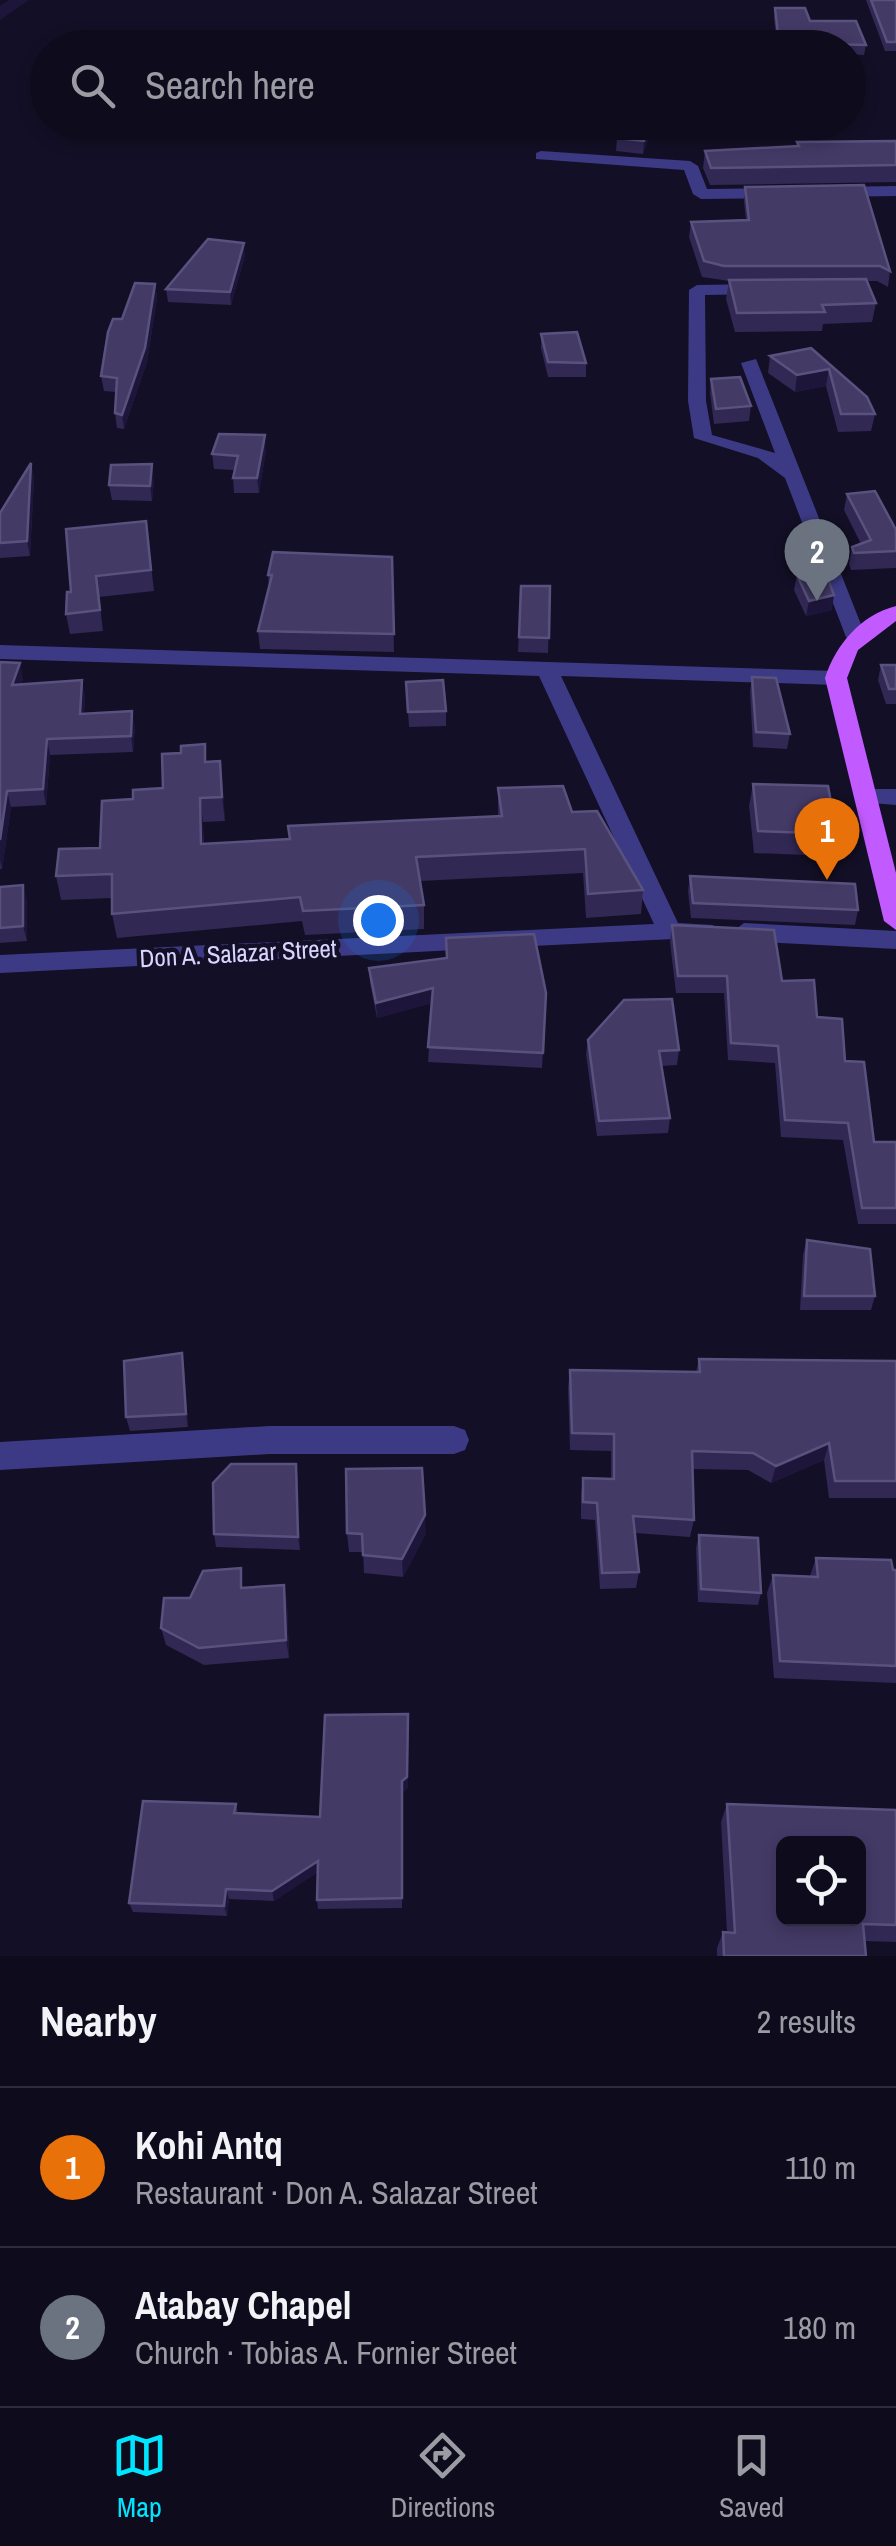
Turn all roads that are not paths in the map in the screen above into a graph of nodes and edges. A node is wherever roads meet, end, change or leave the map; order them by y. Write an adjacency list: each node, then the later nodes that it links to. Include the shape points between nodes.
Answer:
1 (540, 156): 3 (street, via 690,166 702,194)
2 (896, 191): 4 (street)
3 (799, 192)
4 (818, 192)
5 (774, 289): 7 (street, via 697,290 697,401 703,438 765,454)
6 (750, 363): 7 (street)
7 (794, 476): 9 (street)
8 (896, 612): 9 (main road)
9 (856, 637): 12 (main road)
10 (0, 652): 11 (street)
11 (546, 669): 12 (street); 16 (street)
12 (836, 678): 13 (main road)
13 (867, 797): 14 (street); 15 (main road)
14 (896, 797)
15 (896, 921)
16 (668, 930): 17 (street, Don A. Salazar Street); 18 (street, Don A. Salazar Street)
17 (896, 940)
18 (0, 964)
19 (454, 1440): 20 (street, via 269,1440)
20 (0, 1456)

